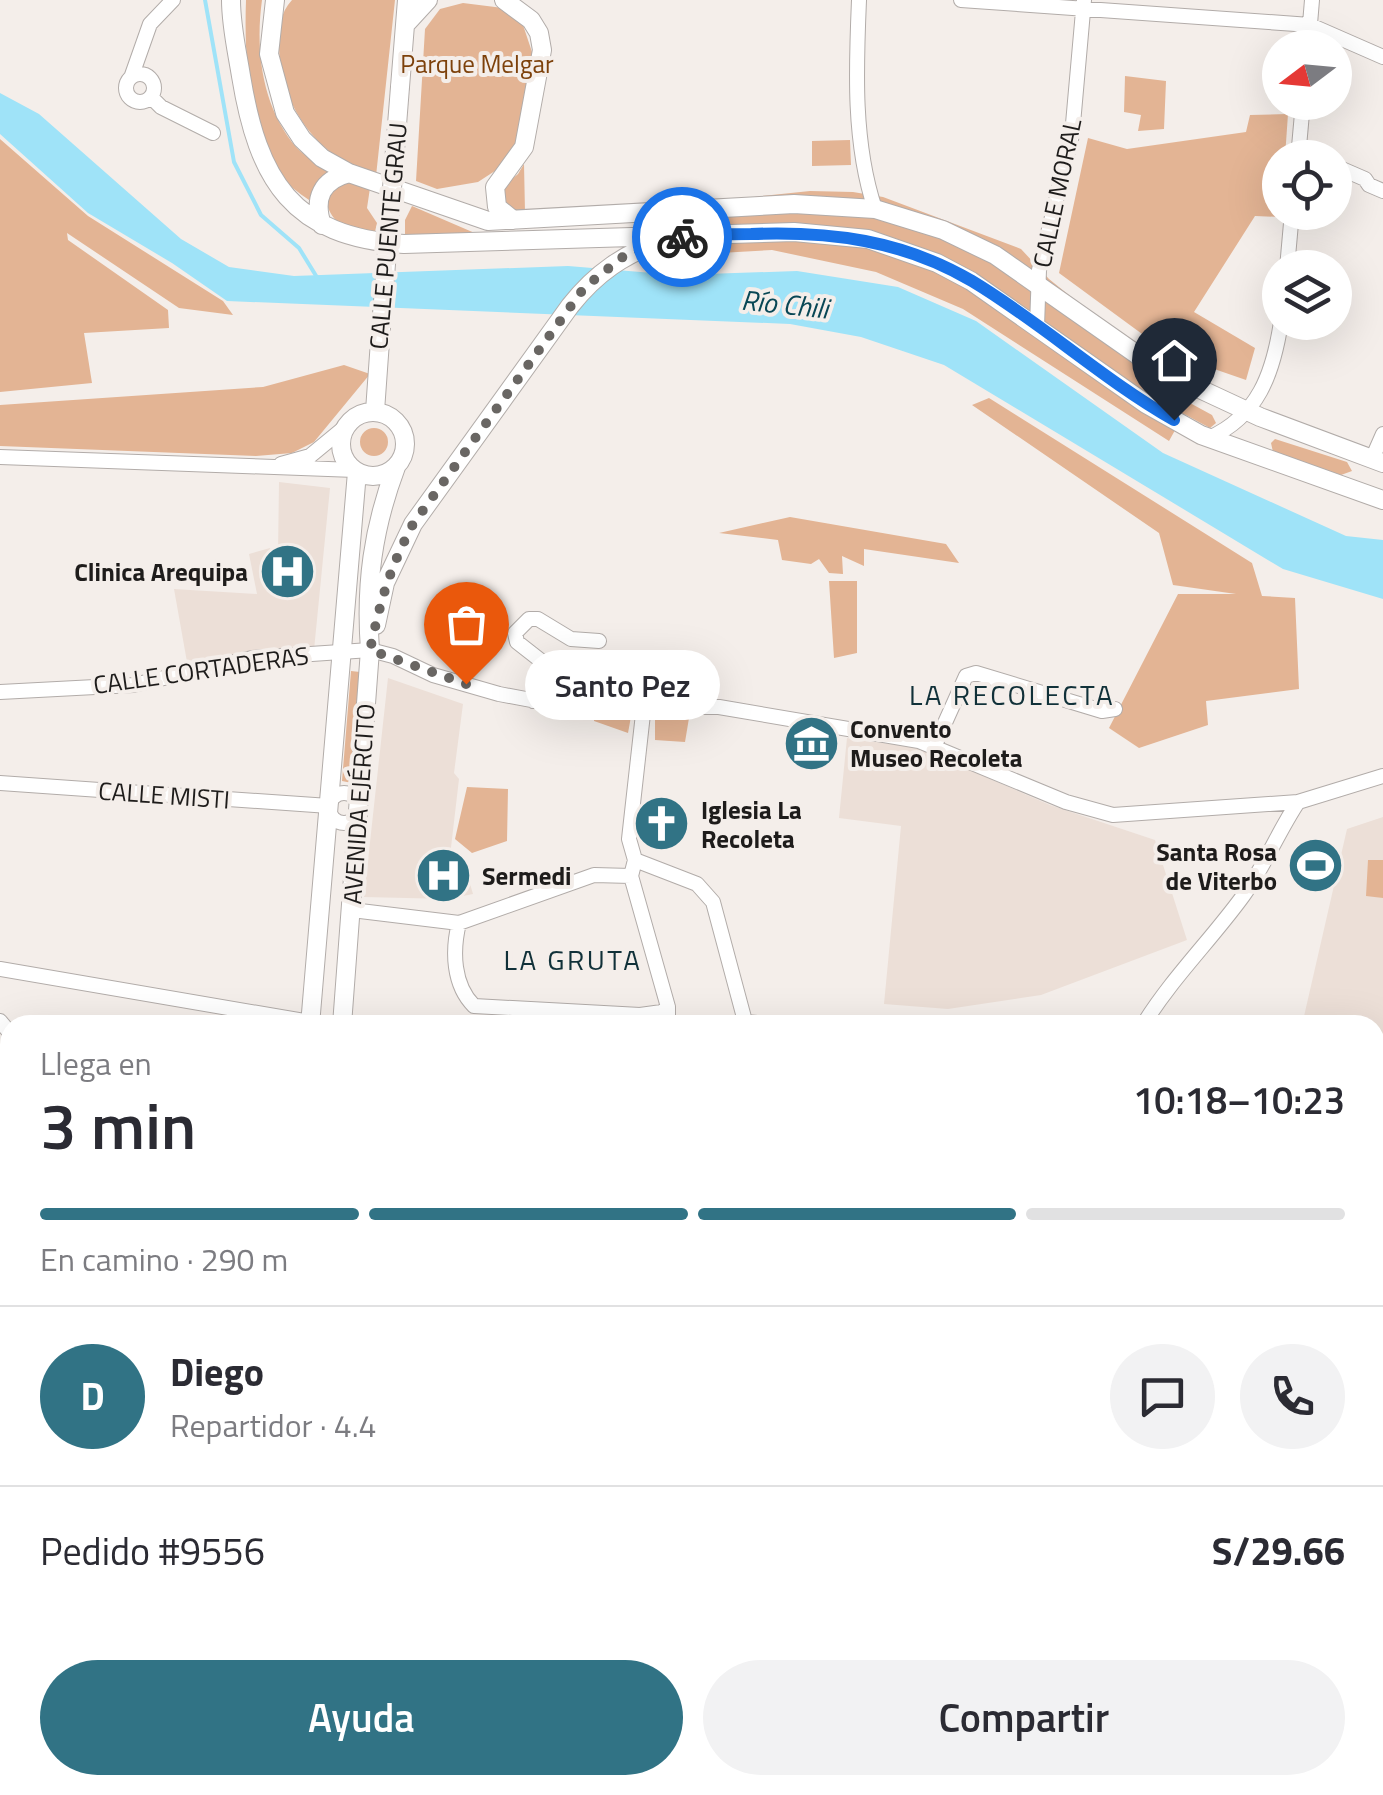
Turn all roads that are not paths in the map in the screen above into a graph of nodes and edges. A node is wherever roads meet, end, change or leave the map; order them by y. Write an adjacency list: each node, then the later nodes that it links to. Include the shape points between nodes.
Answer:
1 (173, 0): 15 (street, via 150,24)
2 (231, 0): 23 (main road, via 246,107 262,160 287,196)
3 (407, 0): 11 (main road, CALLE PUENTE GRAU)
4 (428, 0): 11 (main road)
5 (504, 0): 22 (main road, via 531,20 542,50 524,147 495,186 497,208)
6 (859, 0): 21 (street, via 862,165)
7 (961, 0): 10 (street)
8 (1312, 0): 12 (street)
9 (276, 3): 18 (main road, via 269,54 285,113 322,158)
10 (1084, 5): 12 (street); 26 (street, CALLE MORAL, via 1072,135)
11 (405, 25): 30 (main road, CALLE PUENTE GRAU, bridge)
12 (1310, 25): 13 (street); 14 (street)
13 (1310, 30)
14 (1383, 57)
15 (132, 76): 16 (street, via 152,80); 16 (street, via 128,98)
16 (151, 97): 17 (street)
17 (214, 133)
18 (349, 173): 22 (main road, via 474,218); 23 (main road, via 336,176 318,198)
19 (1352, 173): 20 (street)
20 (1383, 191)
21 (875, 209): 22 (main road, via 794,204); 25 (main road, via 943,230)
22 (514, 220)
23 (322, 224): 24 (main road, via 368,242 404,244)
24 (695, 235): 27 (main road, via 794,232 868,239 938,263); 45 (main road, via 624,256 584,288 413,524 385,583)
25 (1010, 265): 26 (main road); 27 (main road, via 1010,286)
26 (1037, 284): 28 (street, CALLE MORAL); 31 (main road, via 1159,370)
27 (992, 295): 28 (main road)
28 (1037, 326): 35 (main road, via 1146,404)
29 (1278, 340): 31 (street)
30 (374, 411): 33 (main road); 40 (main road, via 404,432)
31 (1247, 412): 32 (main road); 35 (street)
32 (1281, 425): 37 (main road); 38 (main road, via 1266,441)
33 (344, 428): 39 (street, via 310,456); 41 (main road, via 342,454)
34 (1383, 434): 37 (street)
35 (1208, 438): 38 (main road)
36 (0, 458): 39 (street)
37 (1372, 458): 42 (main road)
38 (1265, 460): 42 (main road)
39 (264, 467): 41 (street)
40 (396, 467): 41 (main road, via 375,476); 45 (main road, AVENIDA EJÉRCITO, via 371,557)
41 (356, 471): 46 (main road, AVENIDA EJÉRCITO)
42 (1346, 489): 43 (main road)
43 (1383, 500)
44 (599, 640): 48 (street, via 571,639 538,619 522,623 517,642 540,660)
45 (370, 650): 46 (street, CALLE CORTADERAS); 48 (street); 56 (main road, AVENIDA EJÉRCITO)
46 (342, 651): 47 (street, CALLE CORTADERAS, via 252,658 132,685); 55 (main road, AVENIDA EJÉRCITO)
47 (0, 692)
48 (533, 700): 49 (street)
49 (644, 705): 51 (street, via 719,707); 57 (street, via 629,838)
50 (1115, 709): 51 (street, via 1102,711 976,673 966,676)
51 (935, 745): 54 (street, via 1066,802 1113,815)
52 (1383, 776): 54 (street)
53 (0, 784): 55 (street, CALLE MISTI)
54 (1298, 802): 67 (street, via 1245,893)
55 (329, 806): 56 (street, CALLE MISTI, via 346,793); 56 (street, CALLE MISTI, via 342,823); 63 (main road, AVENIDA EJÉRCITO)
56 (360, 810): 58 (main road, AVENIDA EJÉRCITO)
57 (633, 868): 59 (street, via 594,875); 61 (street); 66 (street, via 706,891)
58 (352, 910): 59 (street); 64 (main road, AVENIDA EJÉRCITO)
59 (459, 923): 61 (street, via 460,987 474,1006 640,1015)
60 (0, 969): 62 (street)
61 (668, 1006): 65 (street)
62 (259, 1015)
63 (311, 1015)
64 (342, 1015)
65 (668, 1015)
66 (743, 1015)
67 (1149, 1015)

